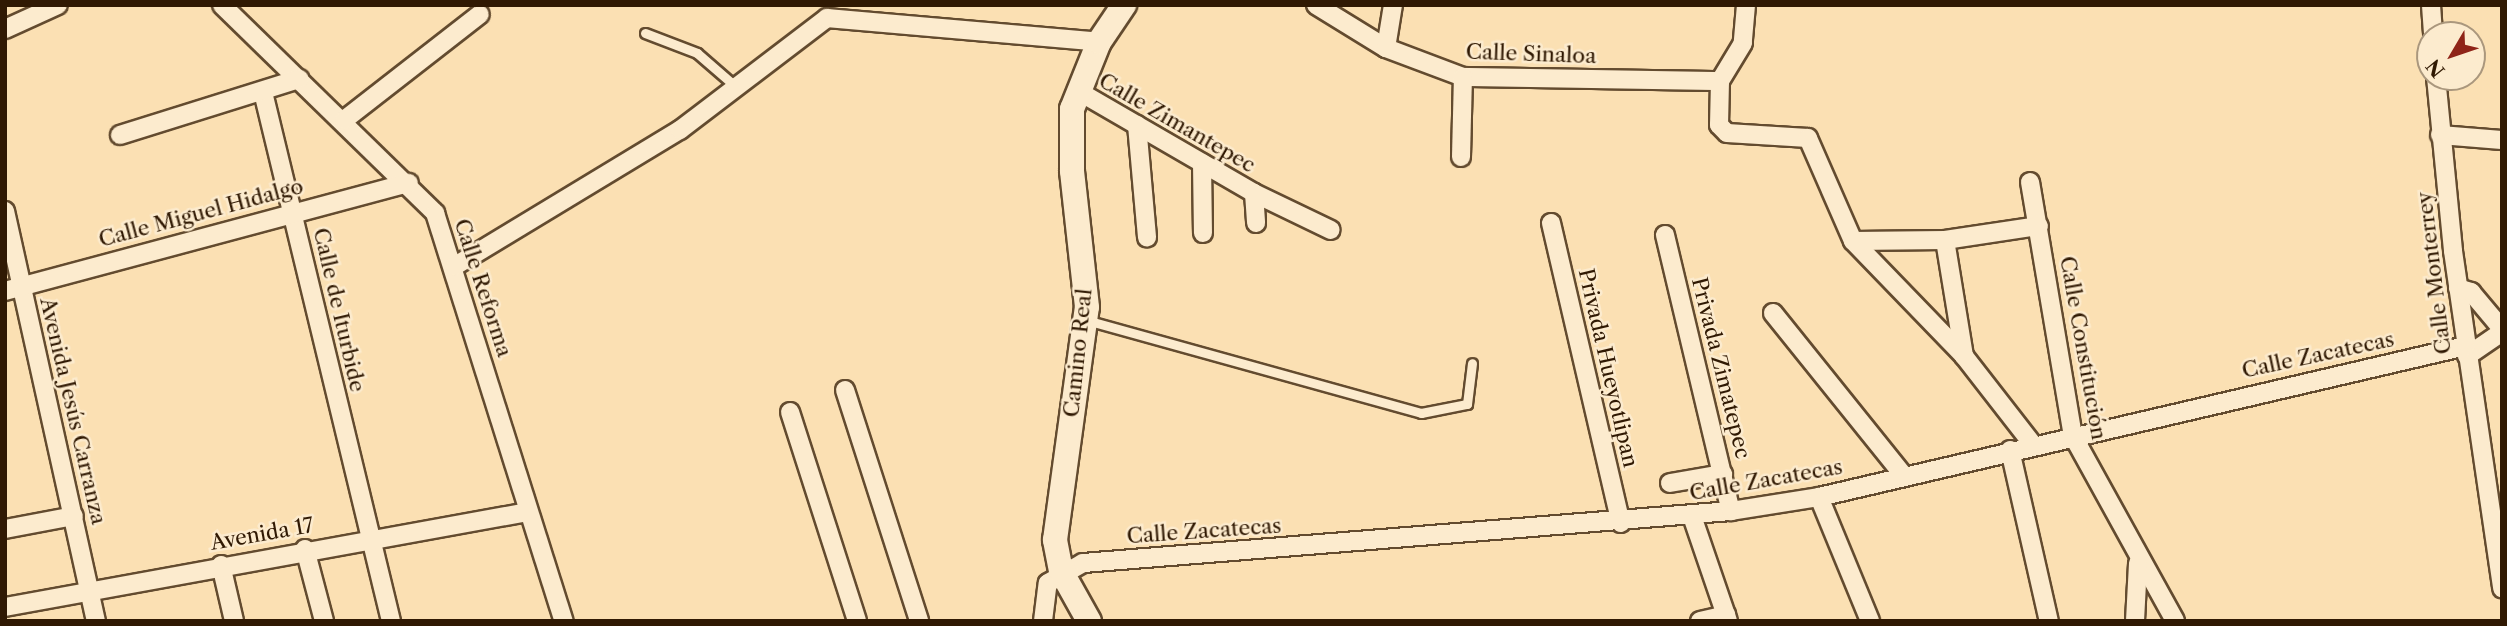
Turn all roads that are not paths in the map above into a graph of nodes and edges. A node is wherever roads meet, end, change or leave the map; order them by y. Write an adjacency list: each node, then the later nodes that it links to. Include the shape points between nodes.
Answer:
1 (58, 5): 9 (street)
2 (222, 5): 14 (street, Calle Reforma)
3 (1124, 5): 11 (main road, Camino Real)
4 (1316, 5): 12 (street, Calle Sinaloa)
5 (1393, 5): 12 (street)
6 (1746, 5): 15 (street, via 1743,43)
7 (825, 11): 11 (street); 16 (street)
8 (480, 14): 20 (street)
9 (5, 29)
10 (645, 33): 16 (lane, via 697,53)
11 (1099, 42): 17 (main road, Camino Real)
12 (1386, 48): 13 (street, Calle Sinaloa)
13 (1463, 77): 15 (street, Calle Sinaloa); 25 (street)
14 (299, 79): 19 (street); 20 (street, Calle Reforma)
15 (1720, 81): 40 (street, via 1715,111 1727,133 1808,138)
16 (734, 85): 41 (street, via 680,130 583,194)
17 (1078, 91): 21 (street, Calle Zimantepec); 45 (main road, Camino Real, via 1072,171)
18 (2437, 91): 23 (street, Calle Monterrey)
19 (263, 92): 22 (street); 31 (street, Calle de Iturbide)
20 (344, 120): 28 (street, Calle Reforma)
21 (1136, 125): 26 (street, Calle Zimantepec); 38 (street)
22 (120, 135)
23 (2440, 135): 24 (street); 42 (street, Calle Monterrey)
24 (2502, 140)
25 (1461, 157)
26 (1202, 163): 29 (street, Calle Zimantepec); 36 (street)
27 (2030, 181): 34 (street, Calle Constitución)
28 (409, 183): 31 (street, Calle Miguel Hidalgo); 41 (street, Calle Reforma, via 435,213)
29 (1254, 193): 32 (street); 35 (street, Calle Zimantepec)
30 (5, 211): 43 (street, Avenida Jesús Carranza)
31 (292, 211): 43 (street, Calle Miguel Hidalgo); 65 (street, Calle de Iturbide)
32 (1256, 223)
33 (1551, 223): 63 (street, Privada Hueyotlipan)
34 (2039, 226): 39 (street); 52 (street, Calle Constitución)
35 (1331, 230)
36 (1203, 233)
37 (1665, 236): 55 (street, Privada Zimatepec)
38 (1147, 238)
39 (1945, 240): 40 (street); 48 (street)
40 (1853, 241): 48 (street)
41 (454, 267): 59 (street, Calle Reforma)
42 (2458, 288): 46 (street, via 2471,292); 47 (street, Calle Monterrey)
43 (14, 289): 61 (street, Avenida Jesús Carranza)
44 (1773, 313): 56 (street)
45 (1086, 320): 49 (lane, via 1421,413 1466,404); 69 (main road, Camino Real, via 1055,540)
46 (2502, 330): 47 (street)
47 (2466, 351): 52 (street, Calle Zacatecas); 70 (street, Calle Monterrey)
48 (1964, 356): 53 (street)
49 (1472, 363)
50 (845, 390): 80 (street)
51 (790, 412): 79 (street)
52 (2073, 436): 53 (street, Calle Zacatecas); 67 (street, Calle Constitución)
53 (2034, 446): 54 (street, Calle Zacatecas)
54 (2010, 450): 56 (street, Calle Zacatecas); 85 (street)
55 (1723, 474): 57 (street); 60 (street, Privada Zimatepec)
56 (1904, 476): 58 (street, Calle Zacatecas)
57 (1670, 483)
58 (1819, 497): 60 (street, Calle Zacatecas); 84 (street)
59 (528, 512): 65 (street, Avenida 17); 78 (street, Calle Reforma)
60 (1731, 512): 62 (street, Calle Zacatecas)
61 (74, 516): 64 (street); 71 (street, Avenida Jesús Carranza)
62 (1692, 516): 63 (street, Calle Zacatecas); 73 (street)
63 (1621, 523): 69 (street, Calle Zacatecas, via 1083,563)
64 (5, 529)
65 (369, 538): 66 (street, Avenida 17); 77 (street, Calle de Iturbide)
66 (305, 549): 68 (street, Avenida 17); 76 (street)
67 (2138, 563): 86 (street); 87 (street, Calle Constitución)
68 (221, 565): 71 (street, Avenida 17); 75 (street)
69 (1061, 571): 81 (street, via 1048,583); 82 (main road, Camino Real)
70 (2502, 588)
71 (89, 592): 72 (street, Avenida 17); 74 (street, Avenida Jesús Carranza)
72 (5, 607)
73 (1727, 618): 83 (street)
74 (96, 621)
75 (234, 621)
76 (324, 621)
77 (391, 621)
78 (564, 621)
79 (857, 621)
80 (919, 621)
81 (1043, 621)
82 (1089, 621)
83 (1700, 621)
84 (1870, 621)
85 (2049, 621)
86 (2135, 621)
87 (2175, 621)

